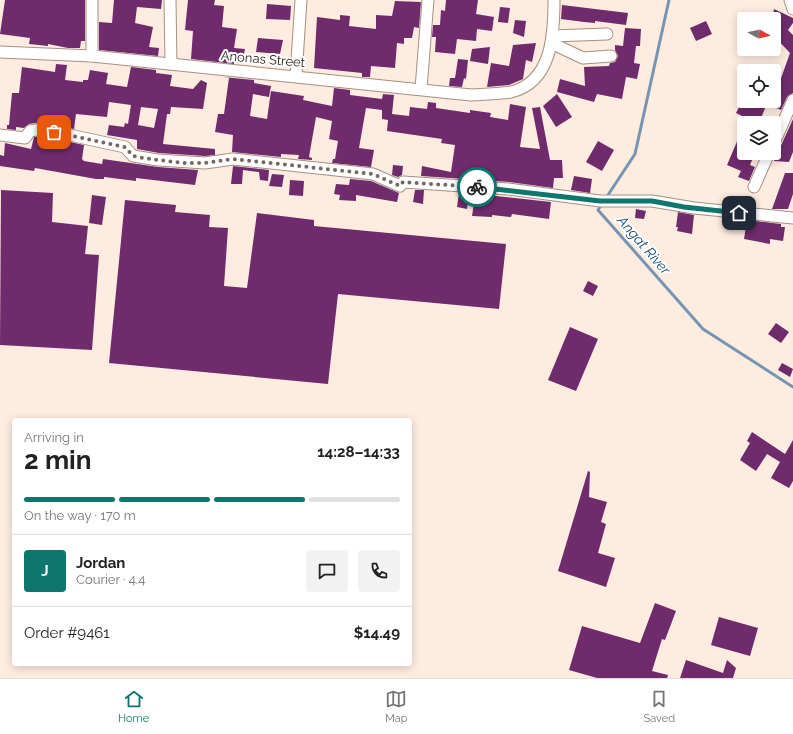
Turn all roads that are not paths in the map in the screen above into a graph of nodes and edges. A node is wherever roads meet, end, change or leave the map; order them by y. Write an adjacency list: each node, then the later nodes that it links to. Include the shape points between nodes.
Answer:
1 (92, 0): 11 (street)
2 (170, 0): 13 (street)
3 (302, 0): 14 (street)
4 (428, 0): 15 (street)
5 (554, 0): 9 (street)
6 (790, 0): 7 (street)
7 (793, 9)
8 (607, 34): 9 (street)
9 (552, 40): 12 (street, via 583,58); 15 (street, Anonas Street, via 538,76 533,82 510,92 471,94)
10 (0, 52): 11 (street, Anonas Street)
11 (92, 56): 13 (street, Anonas Street)
12 (611, 56)
13 (170, 64): 14 (street, Anonas Street)
14 (296, 76): 15 (street, Anonas Street)
15 (421, 89)
16 (793, 100): 17 (street)
17 (781, 127)
18 (0, 136): 21 (street, via 25,138 30,131 42,129 125,147 133,156 158,160 205,163 233,159 373,174 400,186 403,182 460,185 600,201 652,201)
19 (766, 160): 20 (street)
20 (754, 187)
21 (793, 218)

